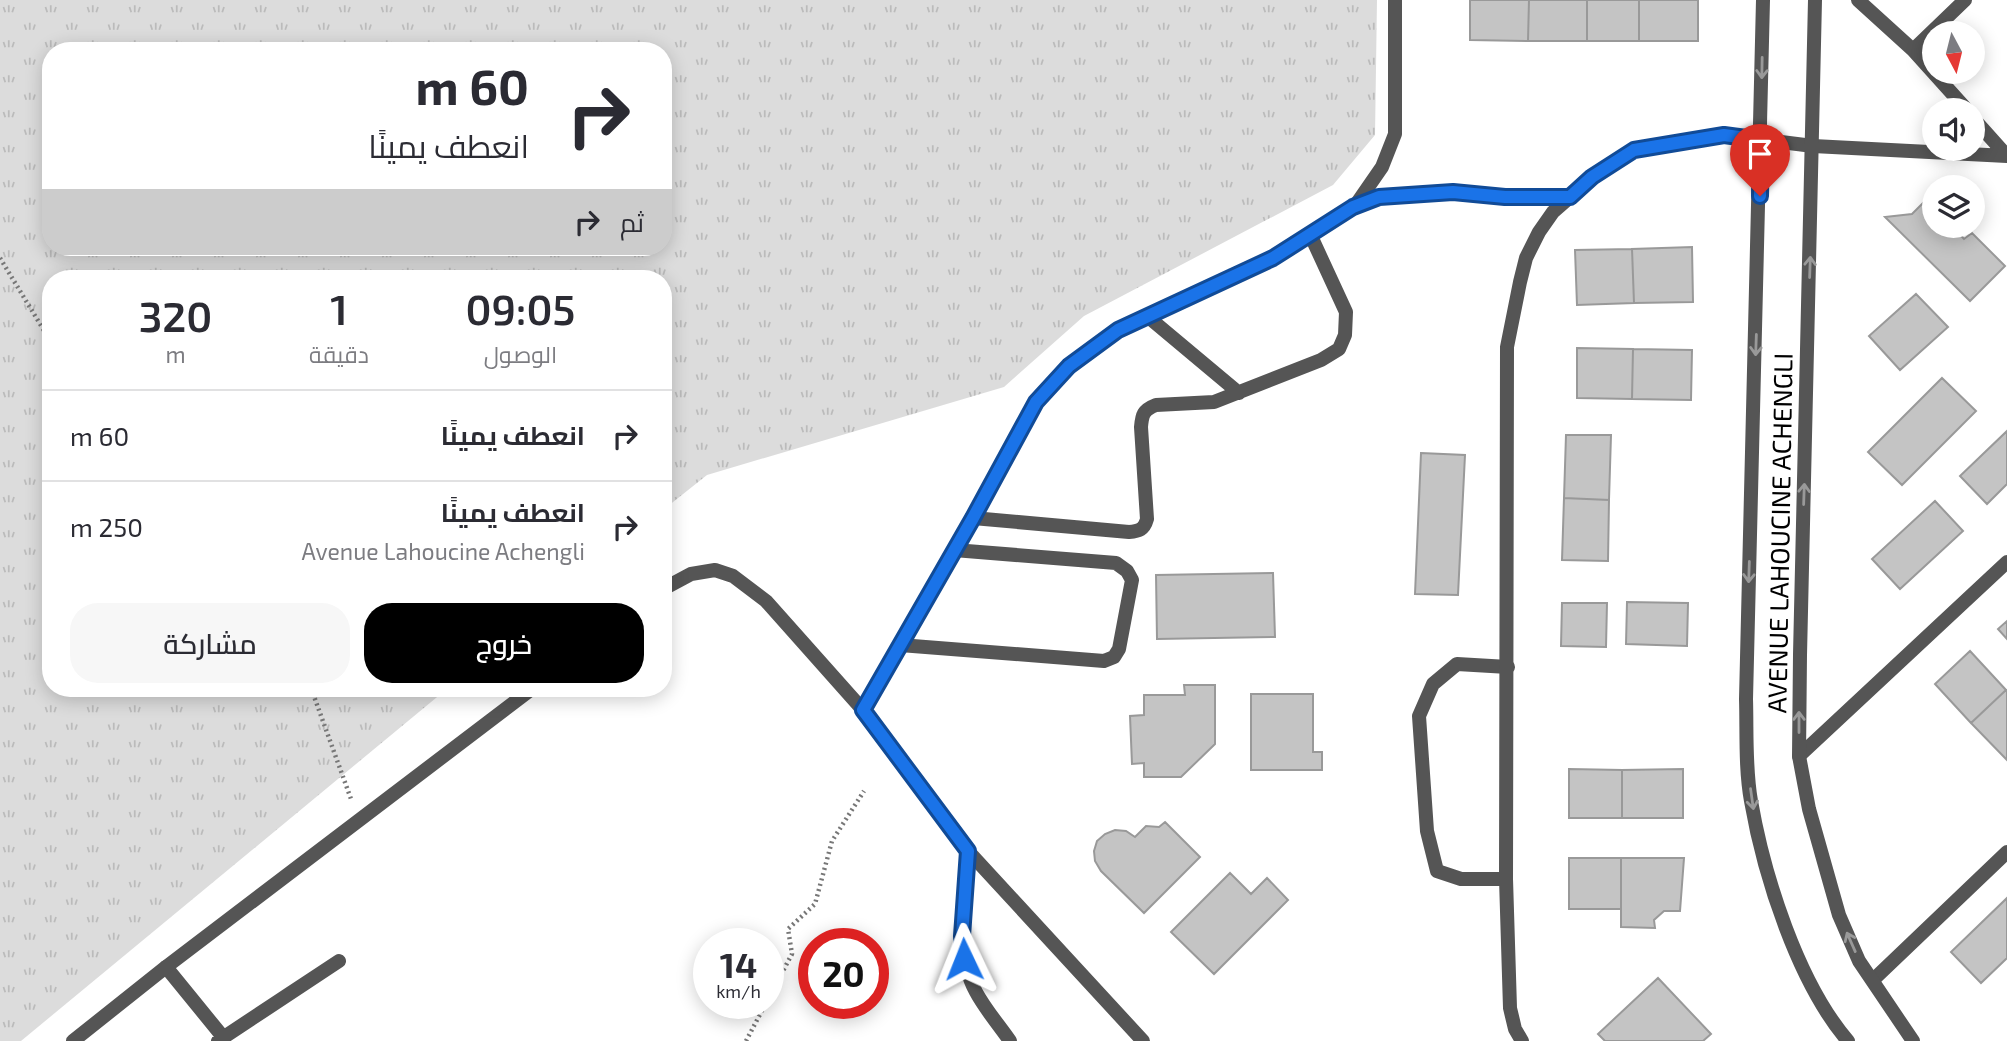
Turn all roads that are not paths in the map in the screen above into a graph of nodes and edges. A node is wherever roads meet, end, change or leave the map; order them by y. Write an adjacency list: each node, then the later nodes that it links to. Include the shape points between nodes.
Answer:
1 (1395, 0): 13 (street, via 1395,134 1382,167)
2 (1763, 0): 9 (street, AVENUE LAHOUCINE ACHENGLI, one-way to 9)
3 (1815, 0): 10 (street, AVENUE LAHOUCINE ACHENGLI)
4 (1858, 0): 6 (street)
5 (1965, 0): 6 (street)
6 (1913, 50): 7 (street)
7 (1956, 98)
8 (1985, 131): 11 (street)
9 (1761, 140): 10 (street); 12 (street, via 1724,135 1634,150); 37 (street, AVENUE LAHOUCINE ACHENGLI, one-way to 37, via 1746,699 1751,799 1784,923 1810,981)
10 (1813, 146): 11 (street); 25 (street, AVENUE LAHOUCINE ACHENGLI, one-way to 10)
11 (2007, 156)
12 (1570, 197): 13 (street, via 1441,193 1379,197); 22 (street, via 1553,212 1526,258 1507,346)
13 (1353, 207): 14 (street)
14 (1310, 234): 15 (street, via 1273,258); 16 (street, via 1346,312 1339,349)
15 (1147, 316): 16 (street); 17 (street, via 1118,330 1069,366 1036,402)
16 (1239, 393): 17 (street, via 1214,402 1147,408 1141,428 1147,519 1139,531)
17 (973, 518): 18 (street)
18 (954, 550): 21 (street); 21 (street, via 1116,563 1132,580 1119,649 1104,662)
19 (2007, 562): 25 (street)
20 (672, 584): 24 (street, via 691,574 715,570 733,576 766,601)
21 (900, 645): 24 (street)
22 (1508, 667): 28 (street); 28 (street, via 1457,664 1433,684 1419,716 1427,831 1437,871 1461,879)
23 (521, 697): 30 (street)
24 (863, 710): 26 (street)
25 (1799, 756): 31 (street, AVENUE LAHOUCINE ACHENGLI, one-way to 25, via 1859,961 1839,915)
26 (968, 851): 34 (street, via 964,959 975,990); 35 (street)
27 (2007, 852): 31 (street)
28 (1506, 878): 36 (street, via 1510,1008)
29 (338, 961): 32 (street)
30 (166, 967): 32 (street); 33 (street)
31 (1873, 980): 38 (street, AVENUE LAHOUCINE ACHENGLI)
32 (220, 1039)
33 (73, 1041)
34 (1010, 1041)
35 (1143, 1041)
36 (1522, 1041)
37 (1849, 1041)
38 (1913, 1041)

